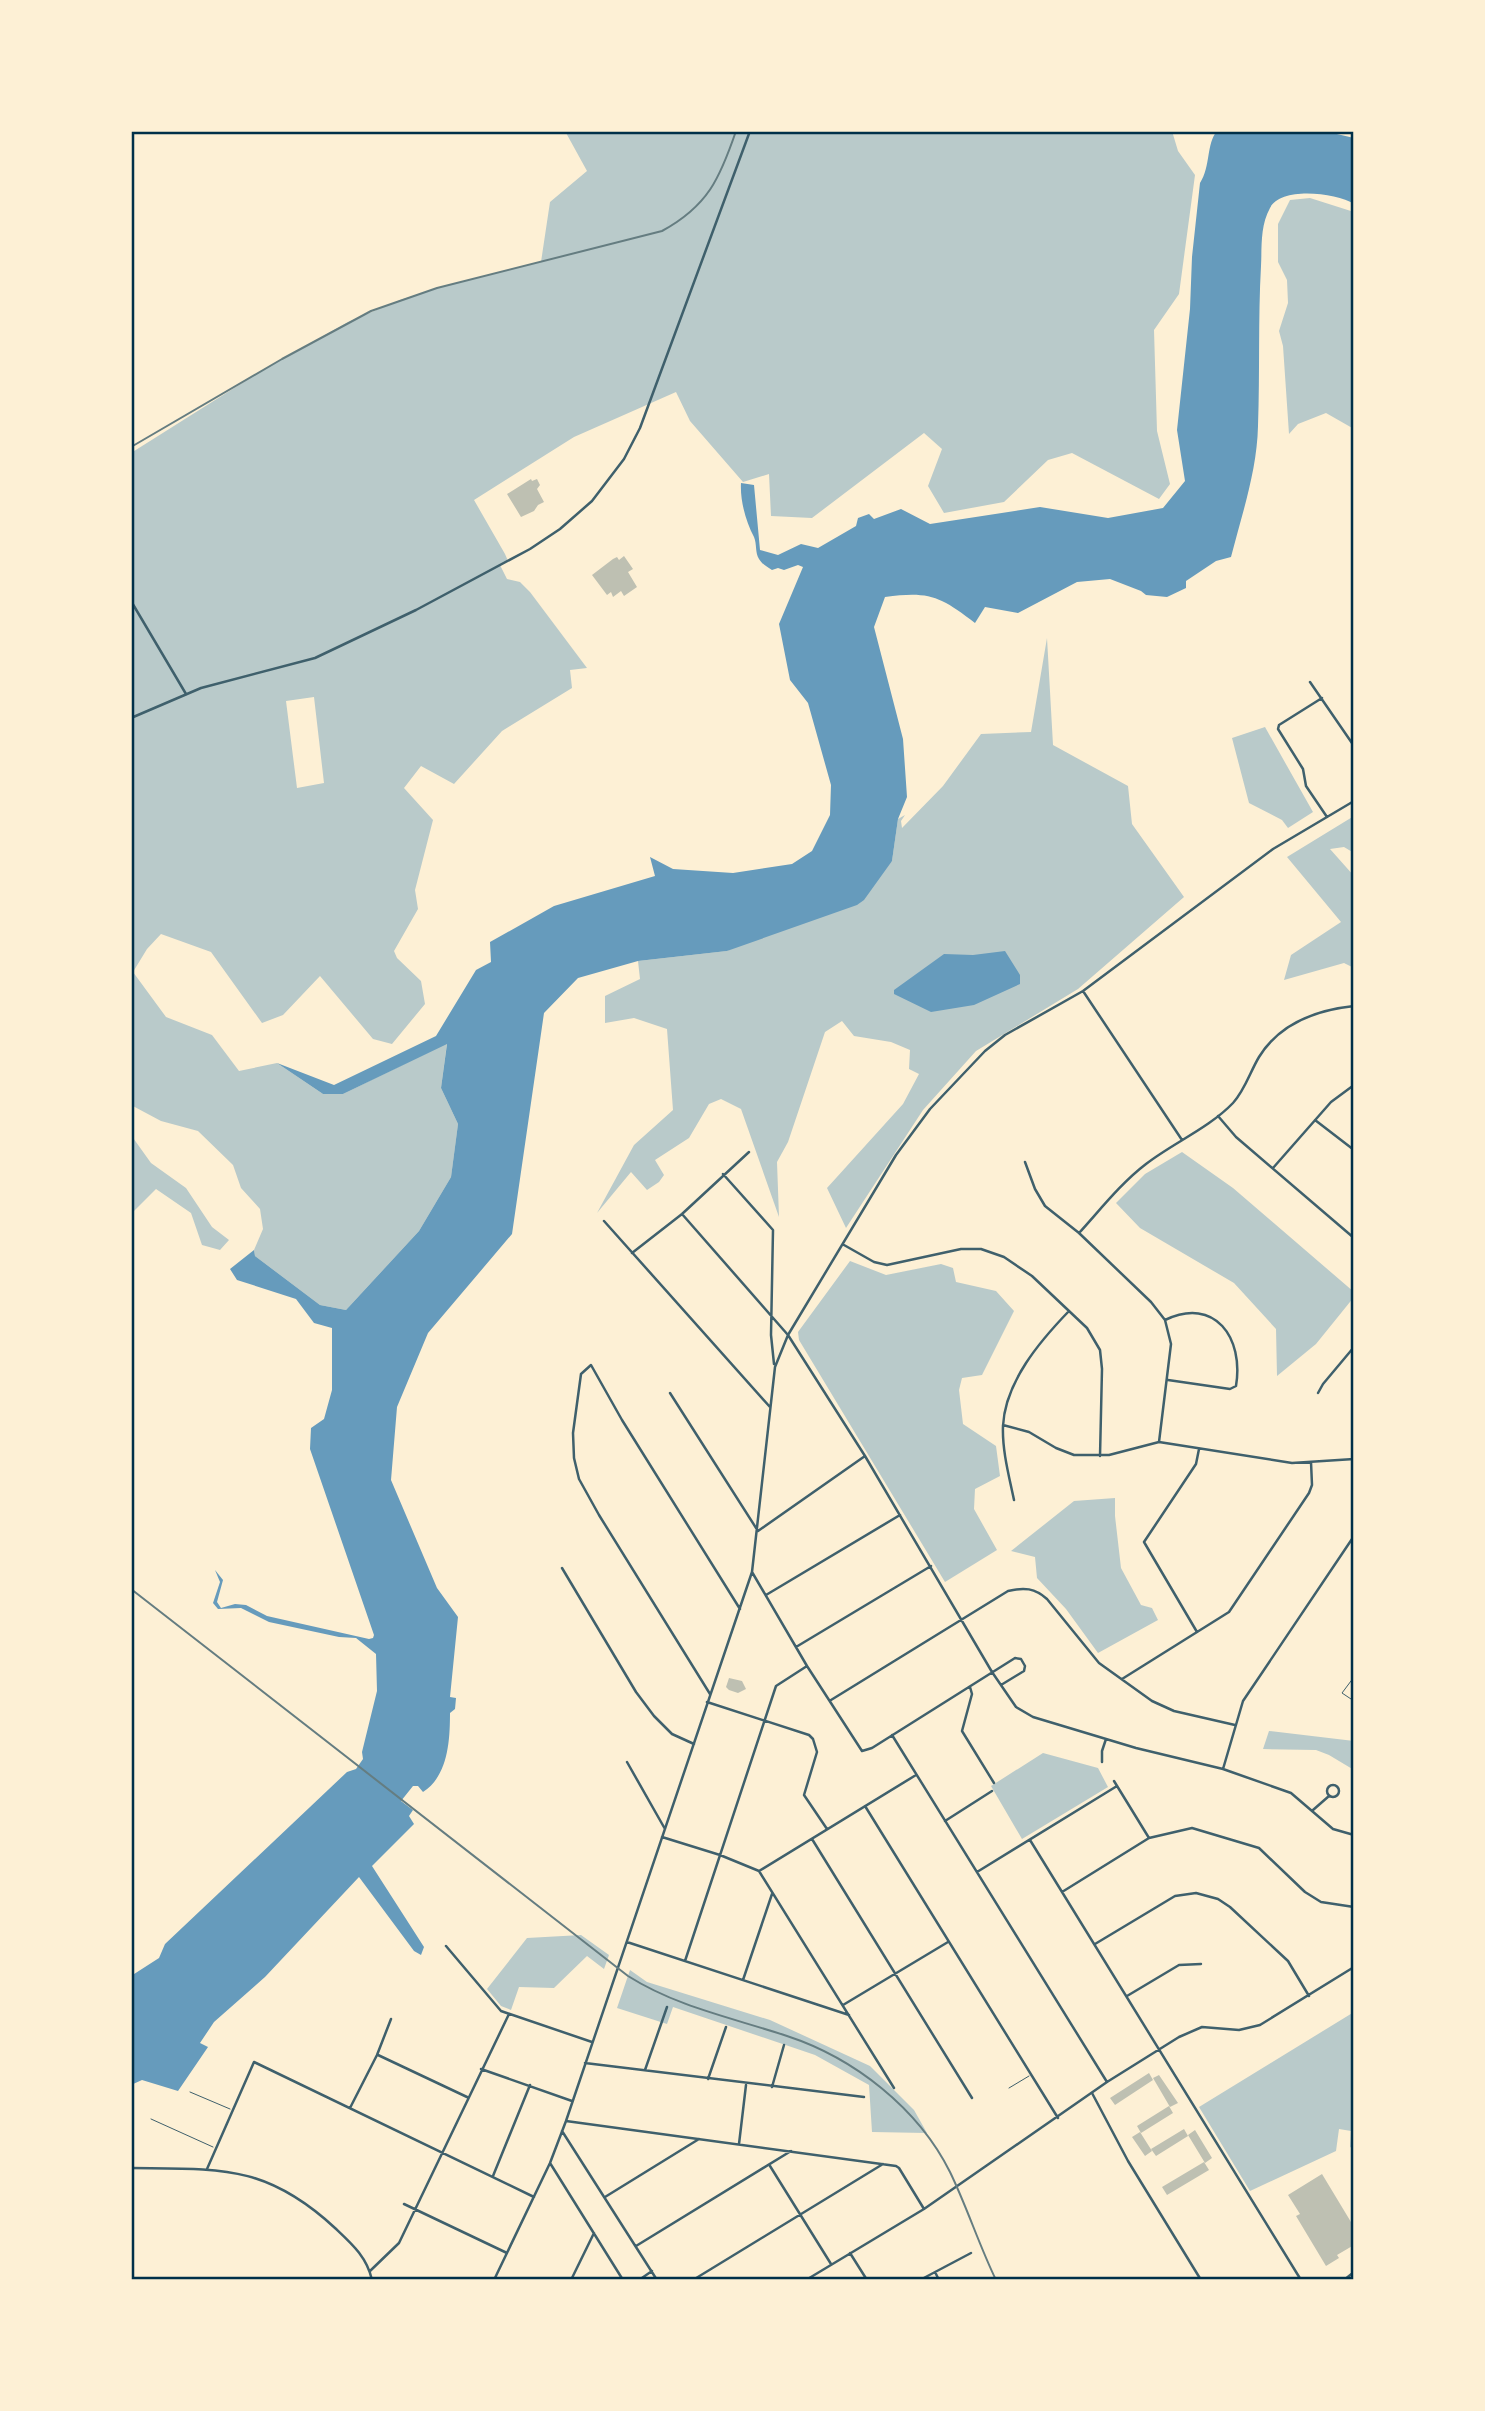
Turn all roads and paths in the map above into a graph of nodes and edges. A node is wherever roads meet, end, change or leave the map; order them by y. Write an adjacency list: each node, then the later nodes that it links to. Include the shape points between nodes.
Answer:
1 (750, 131): 4 (street, via 640,428 619,466 585,507 530,549 359,638 300,664)
2 (131, 601): 4 (street)
3 (1310, 682): 5 (street)
4 (186, 694): 6 (street)
5 (1322, 698): 7 (street); 9 (street, via 1278,729)
6 (131, 718)
7 (1354, 747)
8 (1354, 801): 9 (street)
9 (1326, 817): 10 (street, via 1273,849)
10 (1083, 991): 15 (street); 25 (street, via 995,1042 930,1108 896,1155)
11 (1354, 1006): 13 (street, via 1330,1008 1286,1028 1259,1057 1233,1103)
12 (1354, 1085): 14 (street)
13 (1218, 1116): 15 (street); 19 (street)
14 (1315, 1120): 16 (street); 19 (street)
15 (1182, 1140): 23 (street, via 1144,1165)
16 (1354, 1150)
17 (749, 1152): 20 (street)
18 (1025, 1162): 23 (street, via 1045,1206)
19 (1272, 1169): 24 (street)
20 (723, 1174): 21 (street); 28 (street, via 773,1230)
21 (682, 1214): 26 (street); 28 (street)
22 (604, 1221): 26 (street)
23 (1079, 1233): 29 (street)
24 (1354, 1238)
25 (844, 1245): 27 (street, via 887,1265 961,1248 981,1249 1004,1257 1032,1276); 30 (street)
26 (632, 1253): 36 (street)
27 (1070, 1310): 37 (street, via 1024,1365); 41 (street, via 1100,1350)
28 (772, 1318): 30 (street); 32 (street)
29 (1165, 1320): 33 (street, via 1171,1344); 33 (street, via 1194,1312 1210,1317 1229,1334 1238,1360 1236,1386 1230,1389)
30 (788, 1335): 32 (street); 40 (street)
31 (1354, 1347): 35 (street)
32 (775, 1367): 36 (street)
33 (1168, 1380): 38 (street)
34 (670, 1393): 46 (street)
35 (1318, 1393)
36 (771, 1408): 46 (street)
37 (1003, 1425): 41 (street, via 1029,1432 1074,1455); 44 (street)
38 (1159, 1442): 39 (street); 41 (street)
39 (1199, 1449): 43 (street, via 1278,1462); 54 (street, via 1196,1464 1144,1542)
40 (865, 1456): 45 (street); 46 (street)
41 (1100, 1456)
42 (1354, 1459): 43 (street)
43 (1311, 1462): 54 (street, via 1312,1485 1304,1502 1229,1612)
44 (1013, 1500)
45 (900, 1515): 48 (street); 51 (street)
46 (758, 1531): 50 (street)
47 (1354, 1536): 67 (street, via 1243,1702)
48 (931, 1566): 53 (street); 55 (street)
49 (562, 1568): 70 (street, via 654,1716 673,1734)
50 (752, 1572): 51 (street); 52 (street)
51 (766, 1595): 55 (street)
52 (740, 1609): 62 (street); 62 (street, via 590,1365 581,1374 573,1433 579,1479)
53 (962, 1621): 57 (street); 59 (street, via 1008,1591 1029,1588 1047,1599 1099,1664); 63 (street)
54 (1198, 1633): 59 (street)
55 (796, 1647): 56 (street)
56 (807, 1666): 63 (street); 66 (street, via 776,1686)
57 (992, 1672): 60 (street); 60 (street, via 1015,1658 1024,1662 1024,1671); 61 (street)
58 (1354, 1677): 64 (lane, via 1342,1693)
59 (1122, 1679): 67 (street, via 1162,1707)
60 (1001, 1685): 69 (street, via 1022,1713)
61 (970, 1687): 68 (street); 76 (street, via 962,1731)
62 (710, 1694): 65 (street)
63 (831, 1700): 68 (street, via 862,1751)
64 (1354, 1701)
65 (707, 1702): 66 (street); 70 (street)
66 (765, 1721): 84 (street, via 813,1739 817,1752 804,1795); 90 (street)
67 (1235, 1726): 73 (street)
68 (892, 1735): 74 (street)
69 (1106, 1739): 72 (street); 73 (street)
70 (694, 1744): 83 (street)
71 (626, 1762): 83 (street)
72 (1102, 1762)
73 (1223, 1769): 81 (street, via 1291,1793)
74 (916, 1775): 80 (street); 82 (street)
75 (1114, 1781): 77 (street)
76 (994, 1783)
77 (1117, 1786): 87 (street); 89 (street)
78 (992, 1791): 82 (street)
79 (1329, 1796): 81 (street)
80 (865, 1806): 84 (street); 97 (street)
81 (1313, 1810): 85 (street, via 1333,1829)
82 (945, 1821): 92 (street)
83 (665, 1829): 86 (street)
84 (827, 1829): 88 (street)
85 (1354, 1835)
86 (662, 1837): 90 (street); 96 (street)
87 (1149, 1838): 93 (street); 95 (street, via 1192,1828 1259,1848 1321,1902)
88 (811, 1839): 91 (street); 103 (street)
89 (1030, 1840): 92 (street); 93 (street)
90 (720, 1855): 91 (street); 100 (street)
91 (759, 1871): 94 (street)
92 (977, 1872): 122 (street)
93 (1062, 1892): 98 (street)
94 (772, 1894): 104 (street); 107 (street)
95 (1354, 1907)
96 (627, 1942): 100 (street); 113 (street)
97 (948, 1942): 103 (street); 120 (street)
98 (1095, 1944): 105 (street); 106 (street, via 1175,1896 1206,1895 1230,1907 1288,1961)
99 (446, 1946): 109 (street, via 501,2011)
100 (685, 1961): 104 (street)
101 (1201, 1964): 105 (street, via 1179,1965)
102 (1354, 1967): 106 (street)
103 (896, 1974): 107 (street); 132 (street)
104 (742, 1981): 110 (street)
105 (1127, 1996): 115 (street)
106 (1309, 1996): 115 (street, via 1250,2029 1195,2028)
107 (843, 2005): 110 (street)
108 (667, 2007): 119 (street)
109 (509, 2014): 113 (street); 118 (street)
110 (849, 2015): 126 (street)
111 (391, 2019): 116 (street)
112 (726, 2027): 121 (street)
113 (592, 2042): 117 (street)
114 (784, 2045): 125 (street)
115 (1160, 2049): 122 (street); 179 (street)
116 (377, 2055): 130 (street); 134 (street)
117 (585, 2063): 119 (street); 133 (street)
118 (481, 2069): 124 (street); 130 (street)
119 (645, 2070): 121 (street)
120 (1030, 2074): 127 (lane); 136 (street)
121 (708, 2079): 123 (street)
122 (1107, 2082): 129 (street)
123 (746, 2083): 125 (street); 141 (street)
124 (530, 2085): 133 (street); 150 (street)
125 (772, 2087): 131 (street)
126 (894, 2088)
127 (1009, 2088)
128 (190, 2092): 135 (lane)
129 (1092, 2093): 136 (street); 178 (street)
130 (467, 2097): 144 (street)
131 (864, 2097)
132 (972, 2098)
133 (572, 2101): 138 (street)
134 (350, 2109): 135 (street, via 254,2062); 144 (street)
135 (232, 2110): 142 (street)
136 (1058, 2118): 155 (street)
137 (152, 2119): 142 (lane)
138 (566, 2121): 139 (street); 140 (street)
139 (562, 2131): 145 (street); 152 (street)
140 (699, 2139): 141 (street); 152 (street)
141 (738, 2144): 143 (street)
142 (215, 2148): 149 (street)
143 (790, 2151): 146 (street); 147 (street)
144 (441, 2152): 150 (street); 154 (street)
145 (550, 2163): 151 (street); 157 (street)
146 (883, 2164): 155 (street, via 899,2168); 156 (street)
147 (770, 2166): 156 (street); 158 (street)
148 (131, 2168): 149 (street)
149 (207, 2168): 163 (street, via 249,2175 305,2202 353,2245)
150 (493, 2177): 151 (street)
151 (534, 2197): 159 (street)
152 (605, 2197): 158 (street)
153 (404, 2204): 154 (street)
154 (416, 2209): 159 (street); 163 (street, via 399,2243)
155 (925, 2209): 160 (street)
156 (801, 2216): 162 (street); 173 (street)
157 (594, 2233): 169 (street); 170 (street)
158 (636, 2246): 164 (street)
159 (507, 2253): 168 (street)
160 (850, 2253): 162 (street); 175 (street)
161 (971, 2253): 165 (street)
162 (832, 2264): 174 (street)
163 (370, 2271): 167 (street)
164 (652, 2271): 171 (street); 172 (street)
165 (935, 2272): 176 (street); 177 (street)
166 (1354, 2272): 180 (street)
167 (372, 2280)
168 (494, 2280)
169 (571, 2280)
170 (622, 2280)
171 (639, 2280)
172 (657, 2280)
173 (693, 2280)
174 (806, 2280)
175 (867, 2280)
176 (920, 2280)
177 (939, 2280)
178 (1201, 2280)
179 (1301, 2280)
180 (1343, 2280)

